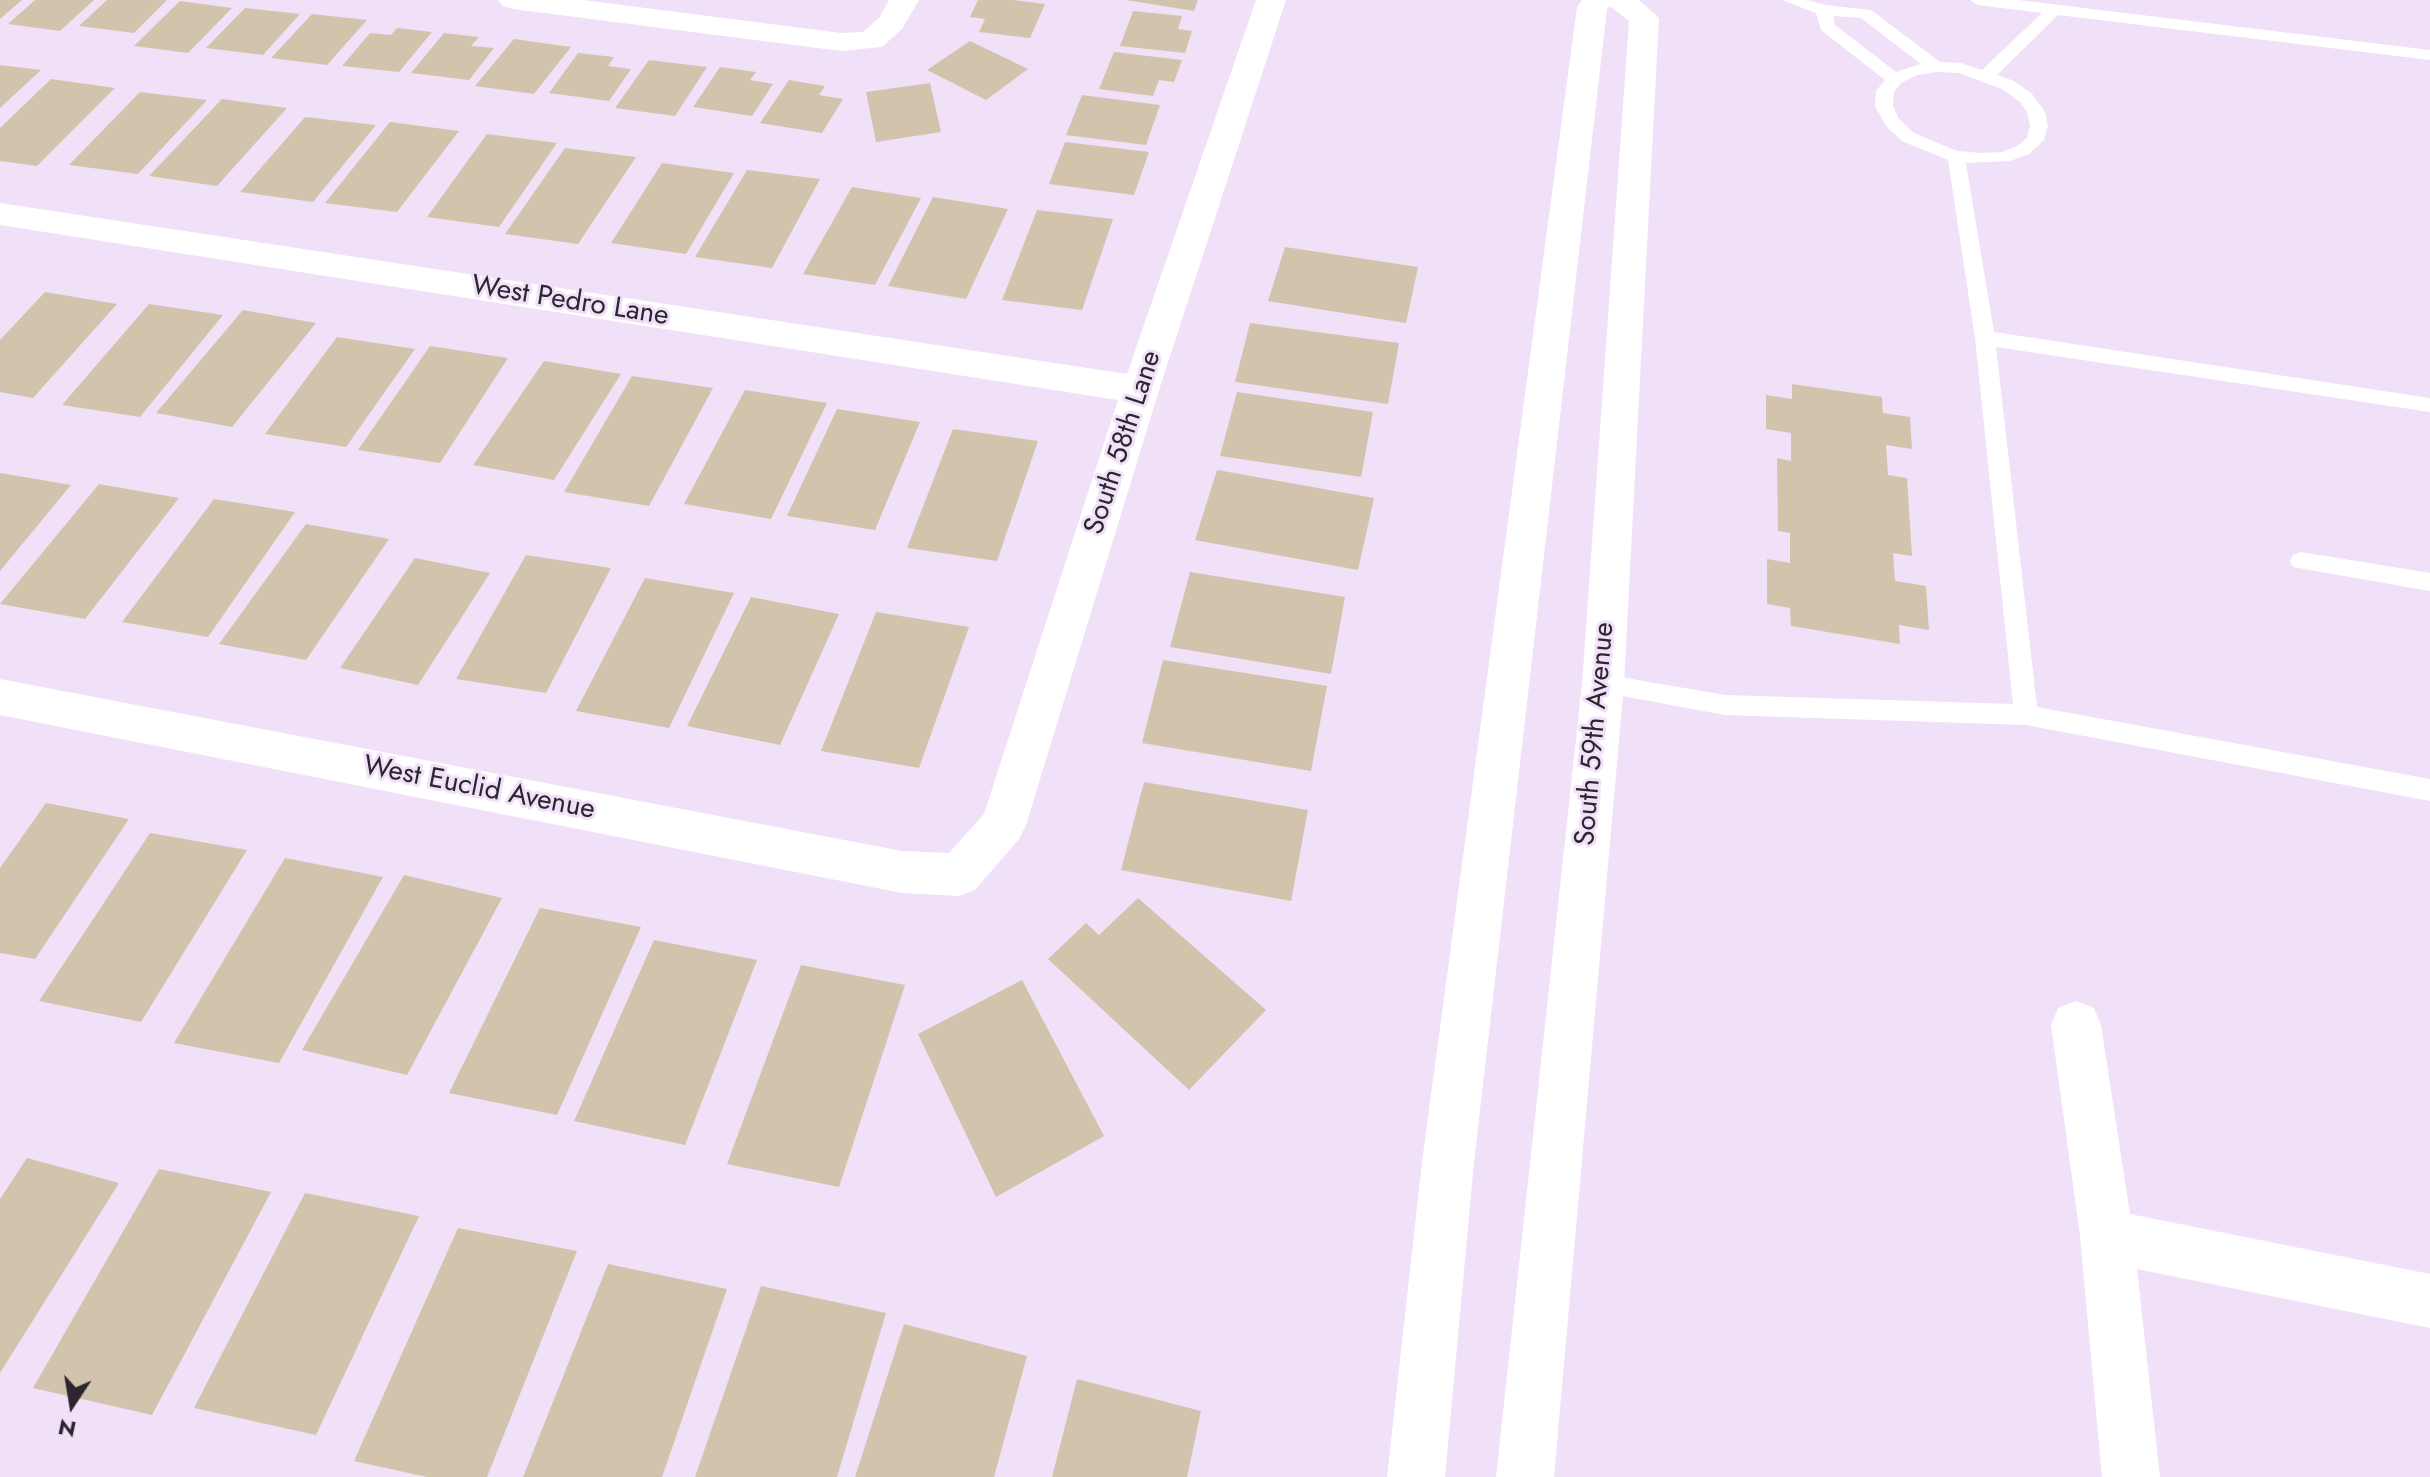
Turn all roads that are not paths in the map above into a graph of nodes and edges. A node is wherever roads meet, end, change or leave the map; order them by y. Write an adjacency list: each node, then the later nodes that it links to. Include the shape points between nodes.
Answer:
1 (513, 0): 2 (street, via 841,42 871,41 891,23)
2 (904, 0)
3 (1271, 0): 17 (street, South 58th Lane)
4 (1599, 0): 29 (street, via 1592,7 1454,1115)
5 (1620, 0): 21 (street, South 59th Avenue, via 1644,18)
6 (1790, 0): 9 (lane)
7 (1978, 0): 8 (lane)
8 (2055, 9): 10 (lane); 12 (lane)
9 (1824, 10): 11 (lane, via 1865,13); 13 (lane, via 1827,27)
10 (2430, 55)
11 (1936, 67): 12 (lane); 13 (lane)
12 (1987, 75): 14 (lane, via 2026,98 2039,126 2035,140 2004,157)
13 (1895, 79): 14 (lane, via 1885,91 1884,106 1892,122 1908,137)
14 (1956, 157): 16 (lane)
15 (0, 214): 17 (street, West Pedro Lane)
16 (1985, 338): 18 (lane); 23 (lane)
17 (1140, 390): 25 (street, South 58th Lane, via 1003,825)
18 (2430, 405)
19 (2301, 561): 20 (lane)
20 (2430, 582)
21 (1603, 684): 23 (lane, via 1725,705); 30 (street, South 59th Avenue)
22 (0, 697): 25 (street, West Euclid Avenue, via 902,872)
23 (2026, 715): 24 (lane)
24 (2430, 790)
25 (959, 875)
26 (2076, 1025): 27 (street)
27 (2107, 1236): 28 (street); 31 (street)
28 (2430, 1301)
29 (1416, 1477)
30 (1525, 1477)
31 (2131, 1477)

